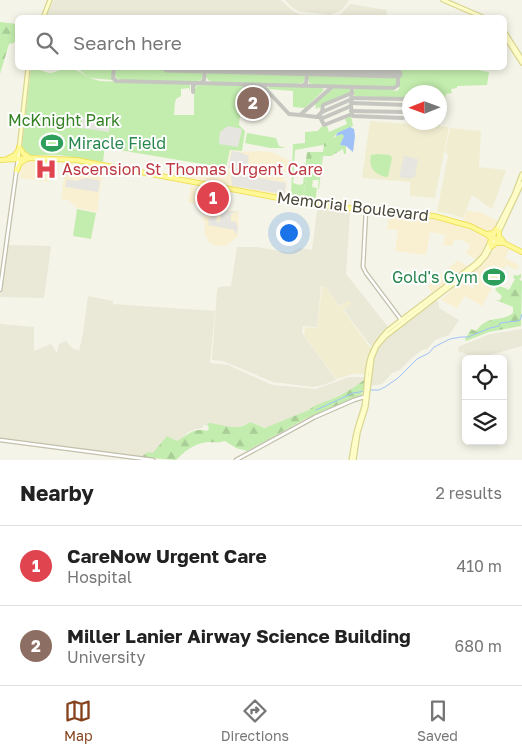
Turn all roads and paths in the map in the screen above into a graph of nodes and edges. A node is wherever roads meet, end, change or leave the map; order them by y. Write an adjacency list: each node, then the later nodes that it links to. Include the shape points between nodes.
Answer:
1 (50, 0): 3 (main road)
2 (443, 0): 4 (main road)
3 (44, 15)
4 (478, 15)
5 (507, 36): 7 (main road)
6 (507, 40): 8 (main road)
7 (522, 59)
8 (522, 63)
9 (28, 70): 10 (main road)
10 (19, 148): 11 (main road); 12 (main road); 14 (main road)
11 (30, 158): 12 (main road, Memorial Boulevard); 15 (main road, via 20,163); 18 (main road, Memorial Boulevard, via 88,162 303,203)
12 (18, 159): 14 (main road, Memorial Boulevard); 15 (street)
13 (0, 160): 14 (main road, Memorial Boulevard)
14 (7, 160): 15 (main road, via 14,162)
15 (17, 169): 25 (street)
16 (522, 174): 19 (main road)
17 (522, 183): 19 (main road)
18 (366, 210): 20 (main road, Memorial Boulevard, via 434,216); 26 (street, via 363,267)
19 (498, 230): 20 (main road); 21 (main road); 22 (main road)
20 (487, 234): 21 (main road, Memorial Boulevard); 23 (main road)
21 (494, 238): 22 (main road, Memorial Boulevard); 23 (main road)
22 (504, 243): 23 (main road); 24 (main road, Memorial Boulevard)
23 (491, 245): 26 (main road, via 476,264)
24 (522, 252)
25 (0, 290)
26 (402, 321): 27 (main road, via 374,352)
27 (366, 392): 30 (street); 31 (main road)
28 (0, 440): 29 (street)
29 (153, 460)
30 (236, 460)
31 (353, 460)

